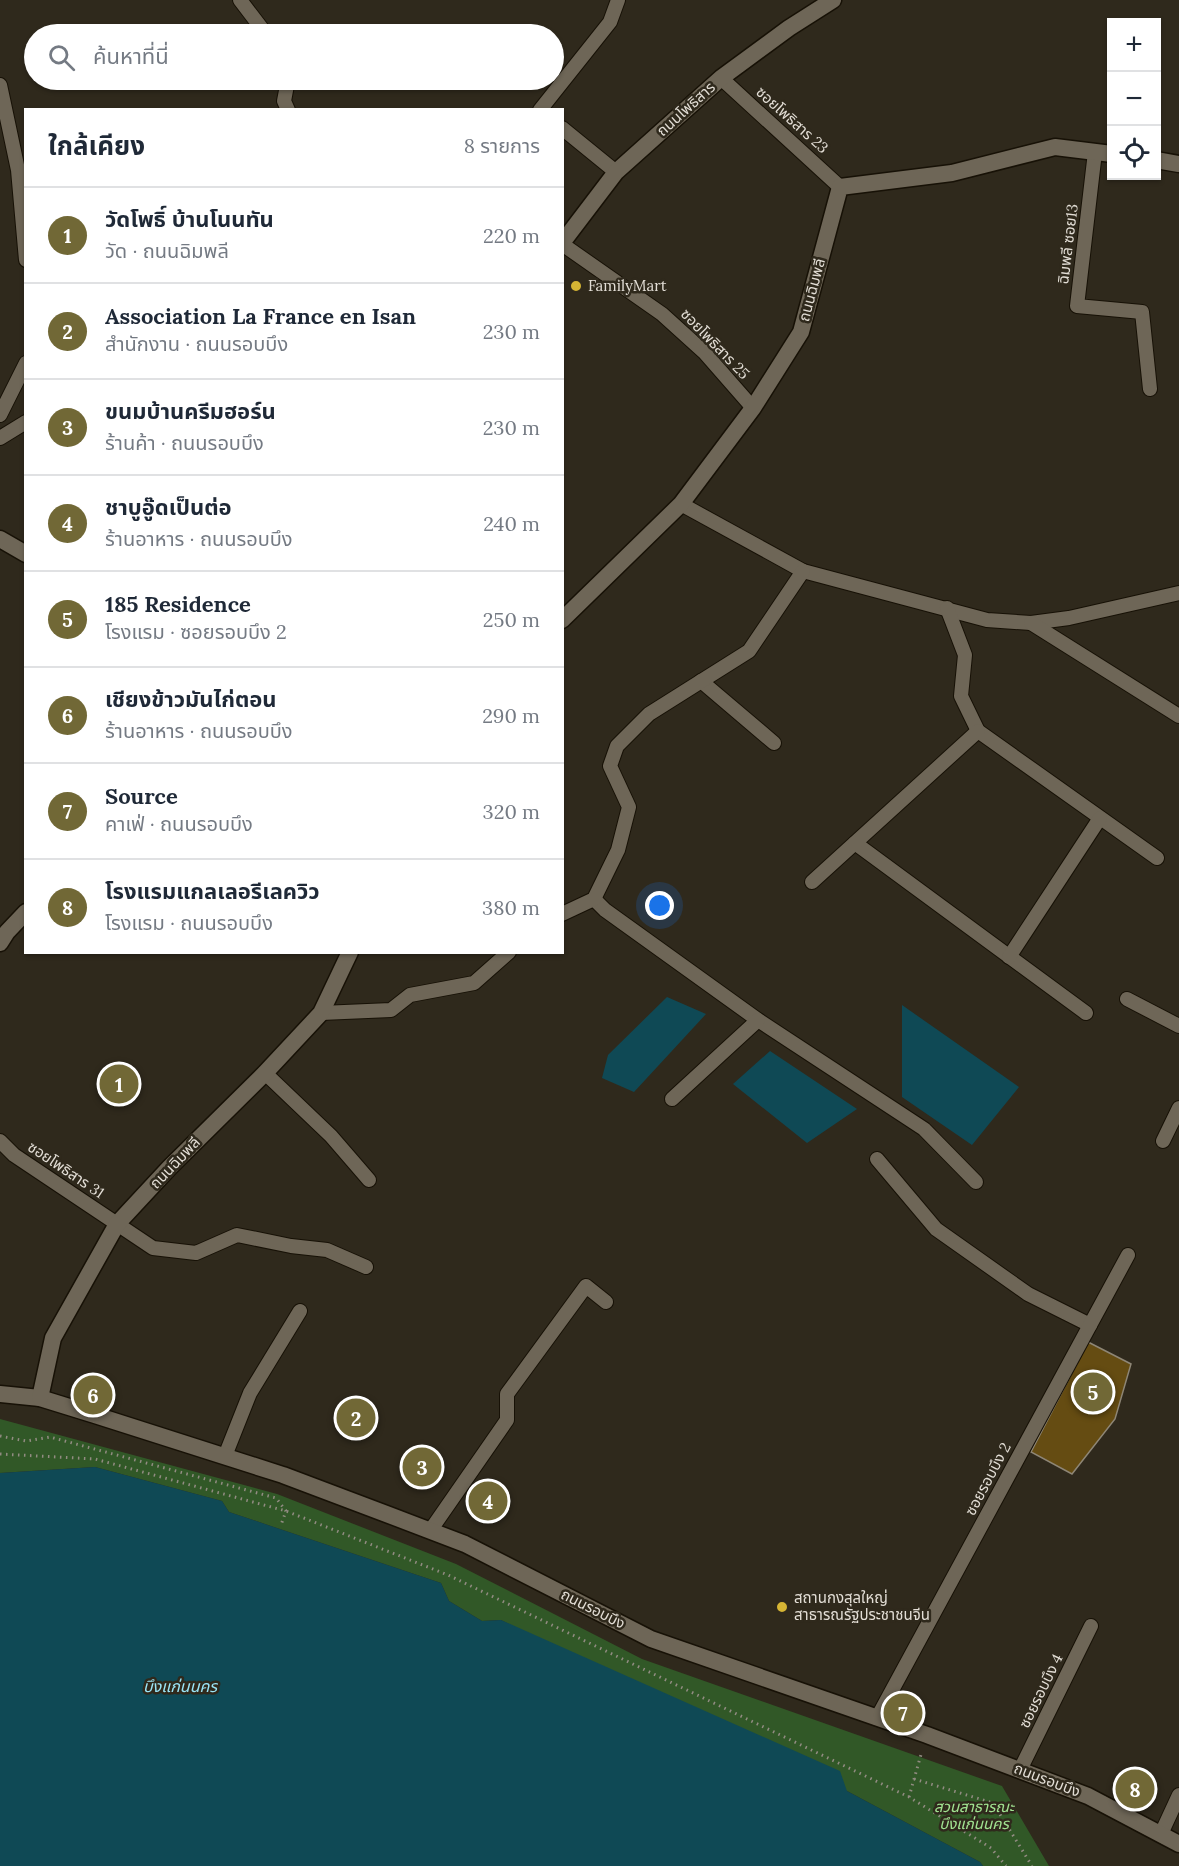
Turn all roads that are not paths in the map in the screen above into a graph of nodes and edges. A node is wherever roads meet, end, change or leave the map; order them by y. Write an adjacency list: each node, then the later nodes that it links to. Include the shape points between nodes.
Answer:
1 (240, 0): 4 (street)
2 (618, 0): 6 (street, via 610,22)
3 (833, 0): 5 (street, ถนนโพธิสาร)
4 (258, 24)
5 (722, 78): 16 (street, ถนนโพธิสาร); 17 (street, ซอยโพธิสาร 23)
6 (564, 80)
7 (0, 85): 18 (street, via 18,170)
8 (286, 90): 10 (street)
9 (556, 90): 11 (street)
10 (287, 108)
11 (542, 108)
12 (564, 130): 16 (street)
13 (1103, 153): 17 (street, via 1055,147 952,173); 22 (street, ฉิมพลี ซอย13, via 1077,306 1142,312)
14 (1161, 161): 15 (street)
15 (1179, 164)
16 (616, 172): 19 (street, ถนนโพธิสาร)
17 (840, 187): 23 (street, ถนนฉิมพลี, via 801,332)
18 (24, 238)
19 (564, 241)
20 (564, 245): 23 (street, ซอยโพธิสาร 25, via 662,314 704,352)
21 (24, 367): 24 (street)
22 (1150, 389)
23 (753, 408): 27 (street, ถนนฉิมพลี)
24 (0, 415)
25 (24, 423): 26 (street)
26 (0, 438)
27 (681, 504): 30 (street); 33 (street, ถนนฉิมพลี)
28 (0, 539): 29 (street)
29 (24, 553)
30 (803, 571): 32 (street); 35 (street, via 749,651)
31 (1179, 593): 34 (street)
32 (947, 608): 34 (street, via 987,620); 37 (street, via 965,655 961,696)
33 (564, 618)
34 (1031, 623): 36 (street)
35 (701, 681): 38 (street); 43 (street, via 649,714 617,746 610,766 629,807 618,850)
36 (1179, 716)
37 (978, 731): 39 (street); 40 (street)
38 (774, 742)
39 (1100, 818): 41 (street); 49 (street)
40 (855, 843): 42 (street); 49 (street)
41 (1156, 858)
42 (812, 882)
43 (594, 899): 44 (street); 53 (street)
44 (564, 913)
45 (24, 914): 46 (street)
46 (2, 934)
47 (349, 954): 51 (street, ถนนฉิมพลี)
48 (507, 954): 51 (street, via 474,982 410,994 391,1010)
49 (1009, 957): 52 (street)
50 (1127, 999): 54 (street)
51 (321, 1013): 55 (street, ถนนฉิมพลี)
52 (1086, 1013)
53 (758, 1020): 56 (street); 62 (street, via 924,1129)
54 (1179, 1026)
55 (265, 1073): 61 (street, via 331,1136); 63 (street, ถนนฉิมพลี)
56 (672, 1099)
57 (1179, 1108): 59 (street)
58 (0, 1141): 63 (street, ซอยโพธิสาร 31, via 14,1155)
59 (1163, 1141)
60 (877, 1159): 68 (street, via 936,1229 1028,1294)
61 (369, 1180)
62 (976, 1182)
63 (117, 1224): 65 (street, ซอยโพธิสาร 31, via 153,1248 196,1253 237,1235 327,1250); 70 (street, ถนนฉิมพลี, via 53,1338)
64 (1128, 1255): 68 (street, ซอยรอบบึง 2)
65 (366, 1267)
66 (606, 1302): 72 (street, via 586,1286 507,1394 507,1420)
67 (300, 1311): 71 (street, via 250,1393)
68 (1090, 1325): 74 (street, ซอยรอบบึง 2)
69 (0, 1394): 70 (street, ถนนรอบบึง)
70 (40, 1398): 71 (street, ถนนรอบบึง)
71 (225, 1456): 72 (street, ถนนรอบบึง)
72 (430, 1531): 74 (street, ถนนรอบบึง, via 465,1544 651,1639)
73 (1091, 1626): 75 (street, ซอยรอบบึง 4)
74 (877, 1718): 75 (street, ถนนรอบบึง)
75 (1020, 1770): 77 (street, ถนนรอบบึง, via 1088,1796)
76 (1179, 1795): 77 (street)
77 (1161, 1834): 78 (street, ถนนรอบบึง)
78 (1179, 1844)

